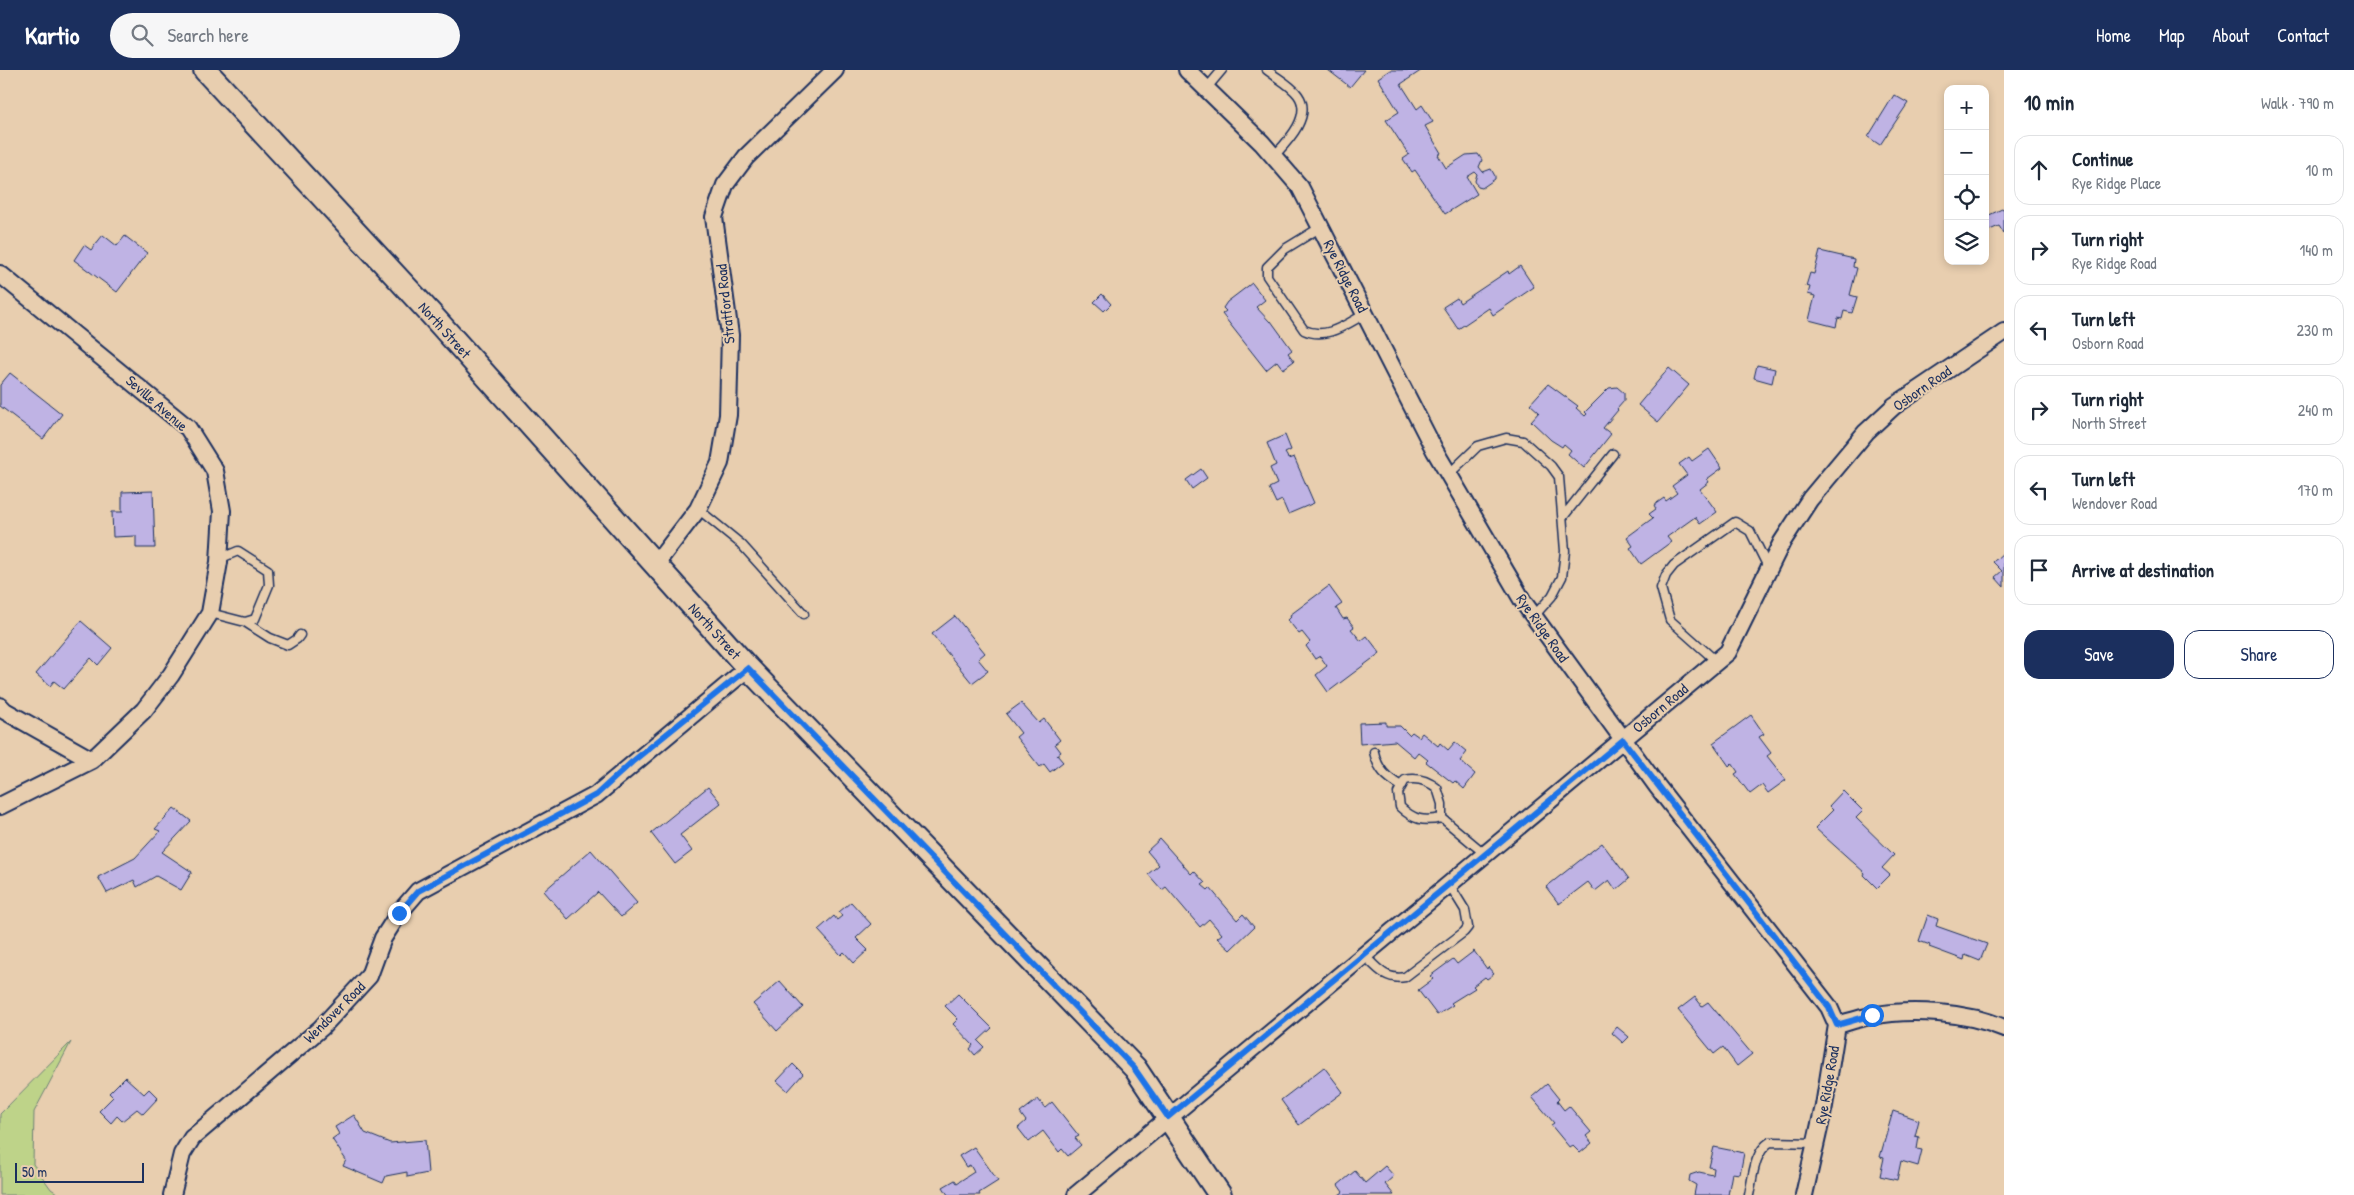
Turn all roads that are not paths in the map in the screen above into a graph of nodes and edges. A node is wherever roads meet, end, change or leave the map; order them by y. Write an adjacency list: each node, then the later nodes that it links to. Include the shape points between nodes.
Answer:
1 (206, 70): 17 (main road, North Street, via 430,313)
2 (835, 70): 14 (street, Stratford Road, via 746,157 725,185 714,216 730,335 728,415 720,463)
3 (1187, 70): 6 (street, Rye Ridge Road)
4 (1222, 70): 6 (lane)
5 (1267, 70): 7 (lane, via 1297,93 1301,102 1301,114 1294,132)
6 (1206, 89): 7 (street, Rye Ridge Road)
7 (1274, 156): 8 (street, Rye Ridge Road, via 1300,187)
8 (1321, 228): 10 (street, Rye Ridge Road); 10 (lane, via 1285,250 1267,267 1267,276 1304,330 1313,334 1336,330)
9 (0, 274): 16 (street, Seville Avenue, via 188,428 215,471 222,511)
10 (1366, 314): 13 (street, Rye Ridge Road)
11 (2004, 332): 18 (street, Osborn Road, via 1894,406 1866,432 1810,499)
12 (1613, 454): 15 (lane)
13 (1449, 474): 15 (lane, via 1478,446 1506,438 1523,441 1559,477); 21 (street, Rye Ridge Road)
14 (698, 509): 17 (street, Stratford Road); 20 (lane, via 741,544)
15 (1563, 517): 21 (lane, via 1565,551 1562,577 1552,596)
16 (219, 559): 19 (street, Seville Avenue); 22 (lane, via 238,551 268,570 269,585 255,619)
17 (655, 565): 25 (main road, North Street)
18 (1769, 568): 24 (street, Osborn Road, via 1728,652); 24 (lane, via 1750,531 1735,522 1674,565 1666,575 1661,588 1670,620)
19 (210, 613): 22 (lane); 29 (street, via 171,675 144,710)
20 (804, 614)
21 (1534, 616): 27 (street, Rye Ridge Road)
22 (245, 622): 23 (lane, via 288,646)
23 (300, 635)
24 (1716, 661): 27 (street, Osborn Road)
25 (748, 668): 38 (main road, North Street, via 1134,1068); 40 (street, Wendover Road, via 596,795 418,891 383,938 369,976 321,1028 192,1138 182,1154)
26 (0, 706): 29 (street)
27 (1623, 740): 33 (street, Osborn Road); 36 (street, Rye Ridge Road, via 1829,1007)
28 (1374, 752): 30 (lane, via 1377,765 1387,778)
29 (92, 760): 31 (street)
30 (1401, 786): 32 (lane, via 1398,800 1400,807 1409,815 1428,821); 32 (lane, via 1405,780 1413,778 1430,782 1437,788)
31 (0, 806)
32 (1442, 818): 33 (lane)
33 (1485, 854): 34 (street, Osborn Road)
34 (1449, 884): 35 (street, Osborn Road); 35 (lane, via 1465,910 1468,927 1464,932 1405,977 1382,973)
35 (1364, 955): 38 (street, Osborn Road)
36 (1837, 1025): 37 (street, via 1872,1015 1920,1012 1983,1019); 39 (street, Rye Ridge Road)
37 (2004, 1028)
38 (1168, 1117): 41 (street, Osborn Road); 42 (main road, North Street)
39 (1816, 1143): 43 (lane, via 1770,1142 1764,1146); 44 (street, Rye Ridge Road)
40 (172, 1195)
41 (1076, 1195)
42 (1220, 1195)
43 (1749, 1195)
44 (1804, 1195)

